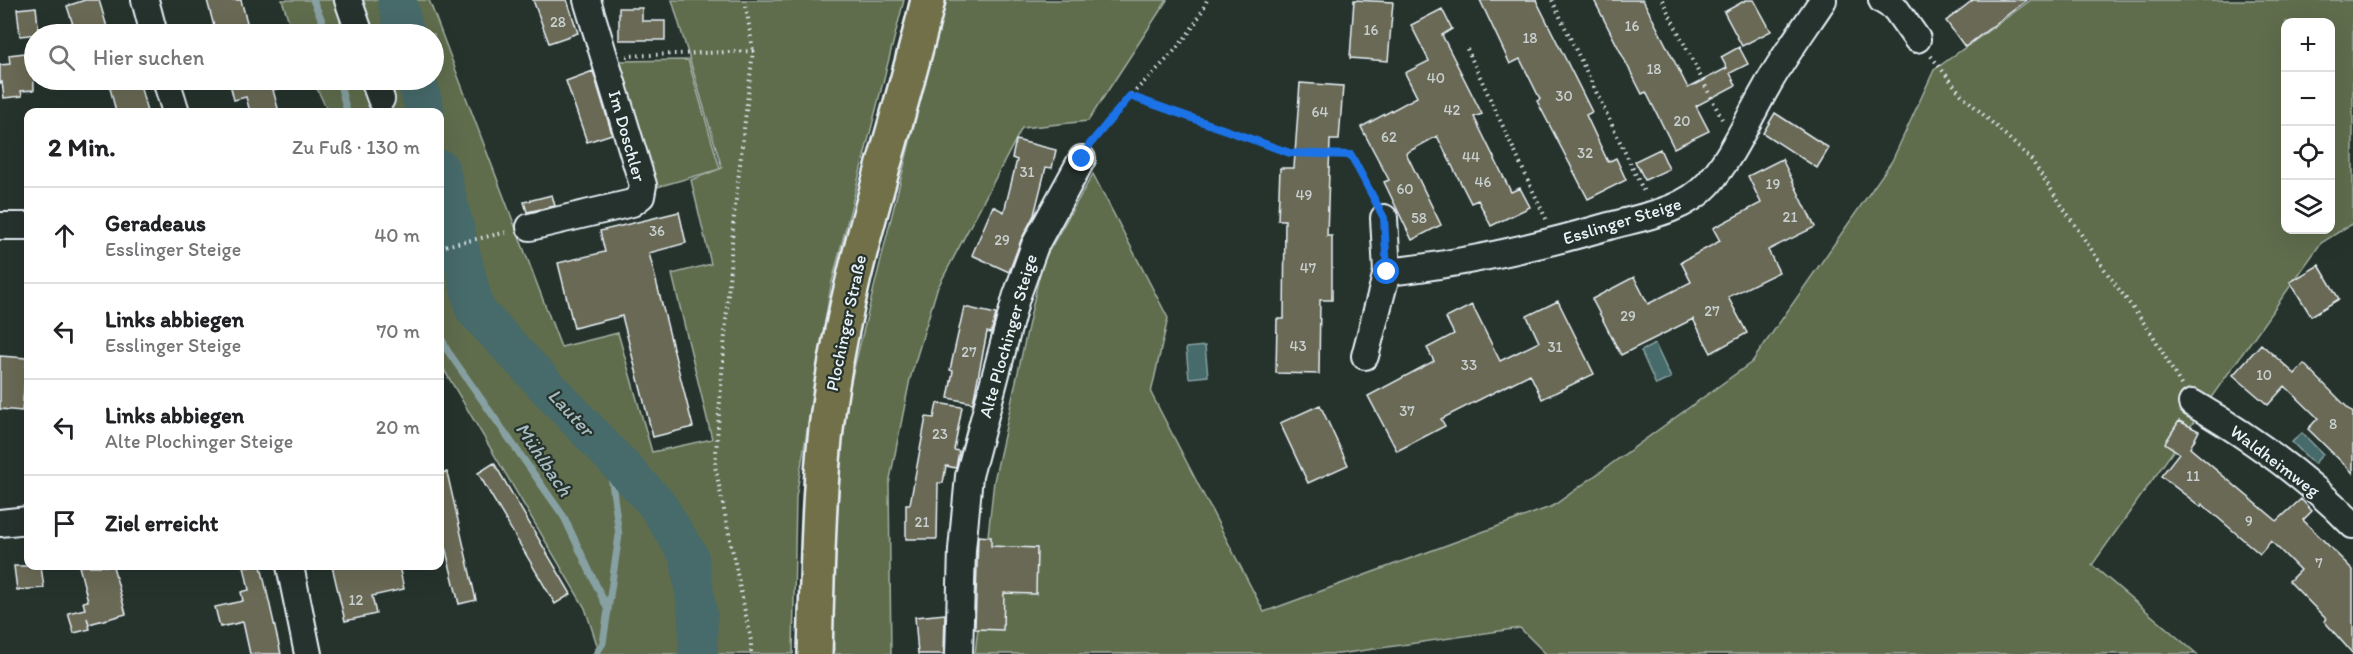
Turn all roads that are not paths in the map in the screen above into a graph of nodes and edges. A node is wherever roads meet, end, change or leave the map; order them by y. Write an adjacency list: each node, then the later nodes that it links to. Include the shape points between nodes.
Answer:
1 (145, 0): 7 (street)
2 (348, 0): 8 (street)
3 (587, 0): 16 (street, Im Doschler, via 643,185 641,196 632,203)
4 (928, 0): 25 (main road, Plochinger Straße, via 904,102 853,277 837,356 824,468)
5 (1823, 0): 17 (street, Esslinger Steige, via 1766,88 1736,147 1707,185 1689,200 1655,214 1557,241 1447,266)
6 (1882, 0): 9 (street, via 1894,8)
7 (151, 24)
8 (356, 24)
9 (1917, 39)
10 (169, 90): 11 (street)
11 (175, 108)
12 (1082, 159): 26 (street, Alte Plochinger Steige, via 1035,245 1016,298 969,476)
13 (1384, 218): 17 (street)
14 (0, 226): 15 (street)
15 (24, 226)
16 (530, 227)
17 (1387, 272): 18 (street)
18 (1365, 356)
19 (2192, 403): 22 (street, Waldheimweg, via 2290,468)
20 (24, 520): 21 (street)
21 (0, 523)
22 (2353, 525)
23 (291, 570): 24 (street)
24 (308, 654)
25 (815, 654)
26 (959, 654)

